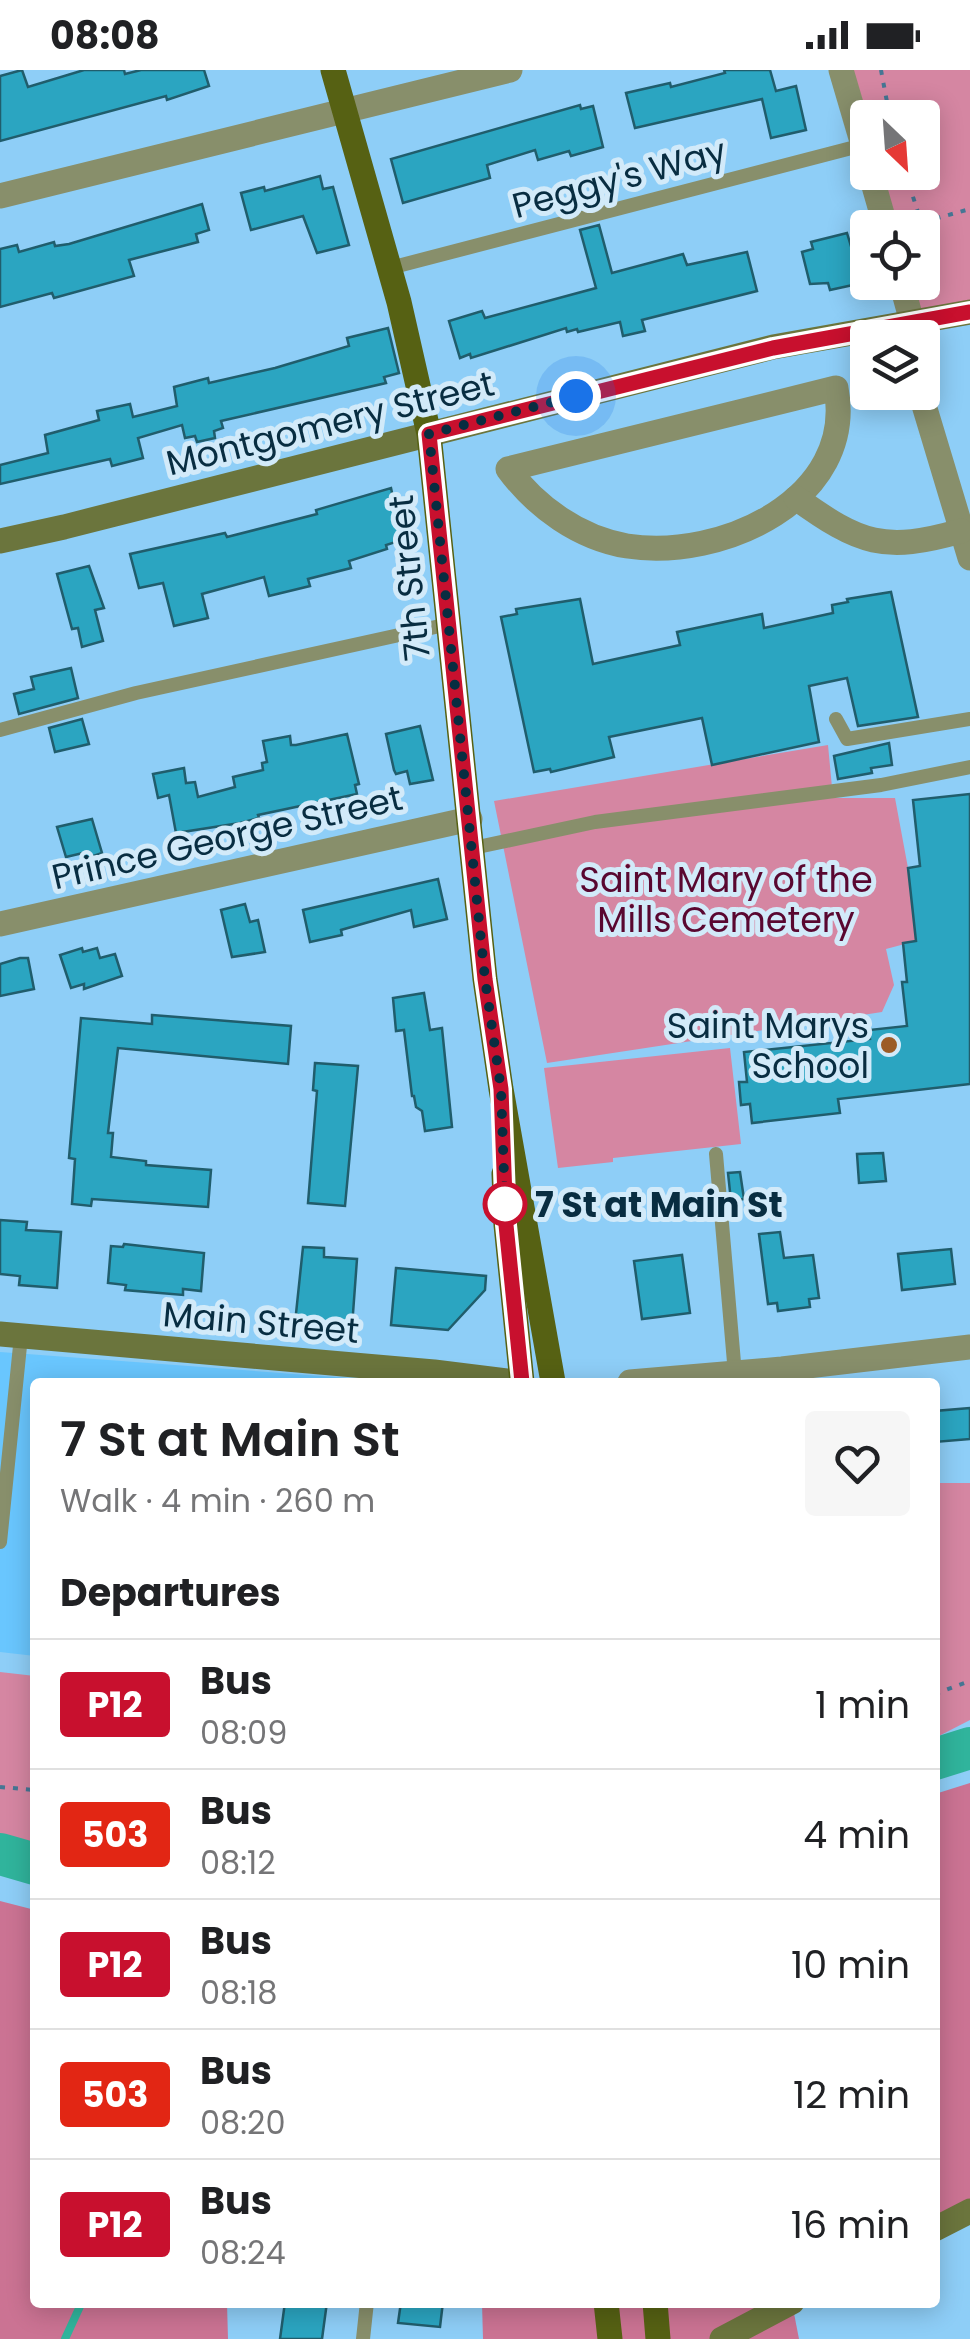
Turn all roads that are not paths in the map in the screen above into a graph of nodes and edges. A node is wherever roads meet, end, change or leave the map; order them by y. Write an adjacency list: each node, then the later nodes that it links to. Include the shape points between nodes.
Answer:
1 (334, 70): 6 (main road, 7th Street)
2 (510, 70): 4 (street)
3 (842, 70): 5 (street)
4 (431, 79): 6 (street)
5 (850, 100)
6 (345, 110): 8 (street); 9 (main road, 7th Street)
7 (850, 158): 9 (lane, Peggy's Way)
8 (0, 196)
9 (390, 268): 14 (main road, 7th Street)
10 (970, 312): 11 (street, Montgomery Street)
11 (940, 321)
12 (850, 339): 14 (street, Montgomery Street, via 755,352)
13 (925, 410): 16 (street)
14 (429, 434): 17 (street, Montgomery Street); 19 (main road, 7th Street)
15 (796, 498): 15 (street, via 832,450 840,408 836,388 508,469 551,514 624,545 664,549 703,543 767,520); 16 (street, via 878,543 923,542)
16 (962, 530): 18 (street)
17 (0, 540)
18 (970, 558)
19 (450, 624): 22 (lane); 24 (main road, 7th Street)
20 (970, 718): 21 (lane, via 846,739)
21 (836, 719)
22 (0, 730)
23 (970, 768): 25 (lane, via 595,822)
24 (470, 819): 25 (main road, 7th Street); 26 (street, Prince George Street)
25 (473, 848): 27 (main road, 7th Street)
26 (0, 924)
27 (501, 1089): 33 (main road, 7th Street); 34 (main road, 7th Street)
28 (716, 1154): 31 (lane)
29 (10, 1335): 32 (street, Main Street); 36 (lane)
30 (970, 1346): 31 (street)
31 (735, 1374): 35 (street)
32 (486, 1378)
33 (520, 1378)
34 (552, 1378)
35 (682, 1378)
36 (0, 1542)
37 (970, 2211): 38 (street)
38 (940, 2226)
39 (366, 2308): 43 (lane)
40 (607, 2308): 44 (main road)
41 (655, 2308): 45 (main road)
42 (781, 2308): 46 (street)
43 (363, 2339)
44 (610, 2339)
45 (658, 2339)
46 (722, 2339)

